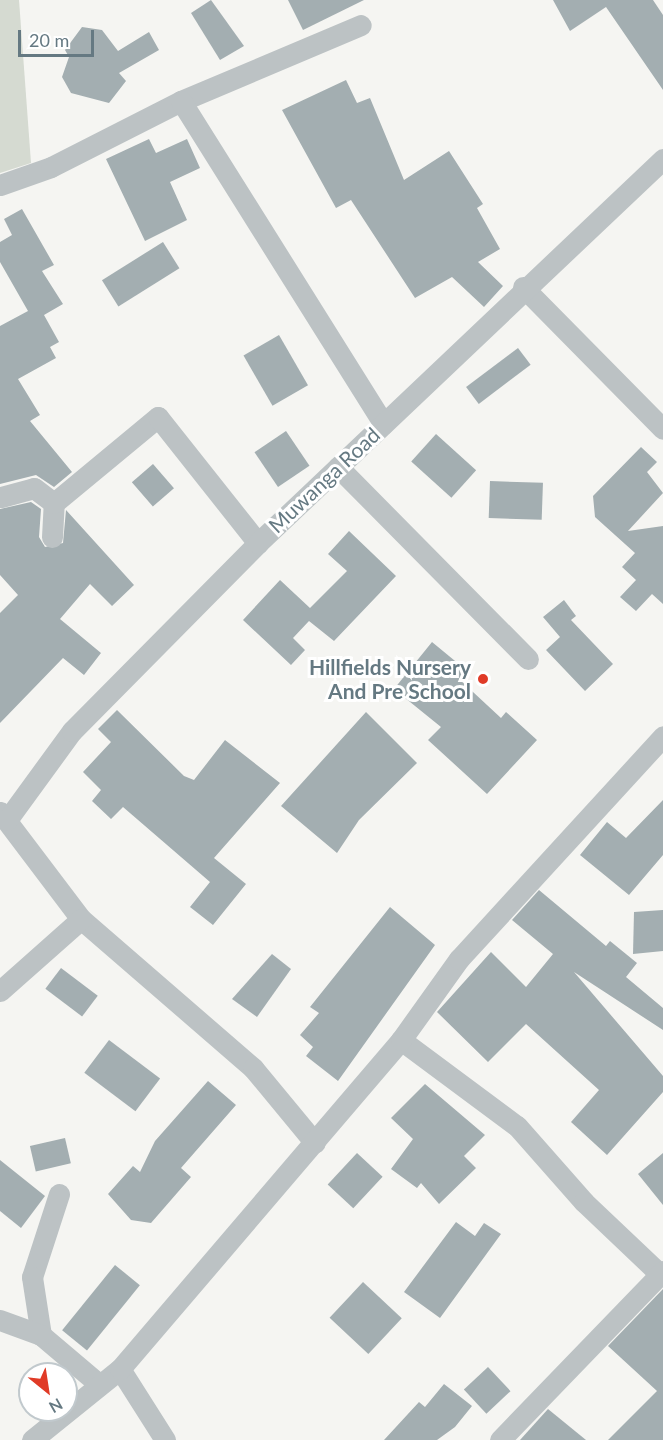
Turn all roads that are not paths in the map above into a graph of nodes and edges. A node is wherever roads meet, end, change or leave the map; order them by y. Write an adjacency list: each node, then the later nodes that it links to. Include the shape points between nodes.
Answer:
1 (361, 25): 2 (street)
2 (181, 101): 4 (street, via 51,167); 6 (street)
3 (663, 159): 5 (street, Muwanga Road)
4 (0, 185)
5 (523, 287): 6 (street, Muwanga Road); 7 (street)
6 (384, 424): 8 (street, Muwanga Road)
7 (663, 429)
8 (338, 467): 12 (street, Muwanga Road); 13 (street)
9 (1, 497): 10 (street, via 34,488)
10 (54, 503): 11 (street); 12 (street, via 158,417)
11 (52, 537)
12 (258, 543): 15 (street, Muwanga Road, via 72,731)
13 (528, 659)
14 (663, 736): 18 (street, via 459,959)
15 (4, 816): 16 (street)
16 (81, 919): 17 (street); 19 (street, via 253,1068)
17 (0, 991)
18 (401, 1040): 19 (street); 21 (street, via 517,1126 584,1202)
19 (315, 1143): 24 (street)
20 (59, 1194): 23 (street, via 33,1277)
21 (662, 1272): 28 (street)
22 (0, 1320): 23 (street)
23 (41, 1335): 25 (street)
24 (120, 1369): 25 (street); 27 (street)
25 (100, 1385): 26 (street)
26 (32, 1440)
27 (165, 1440)
28 (500, 1440)

